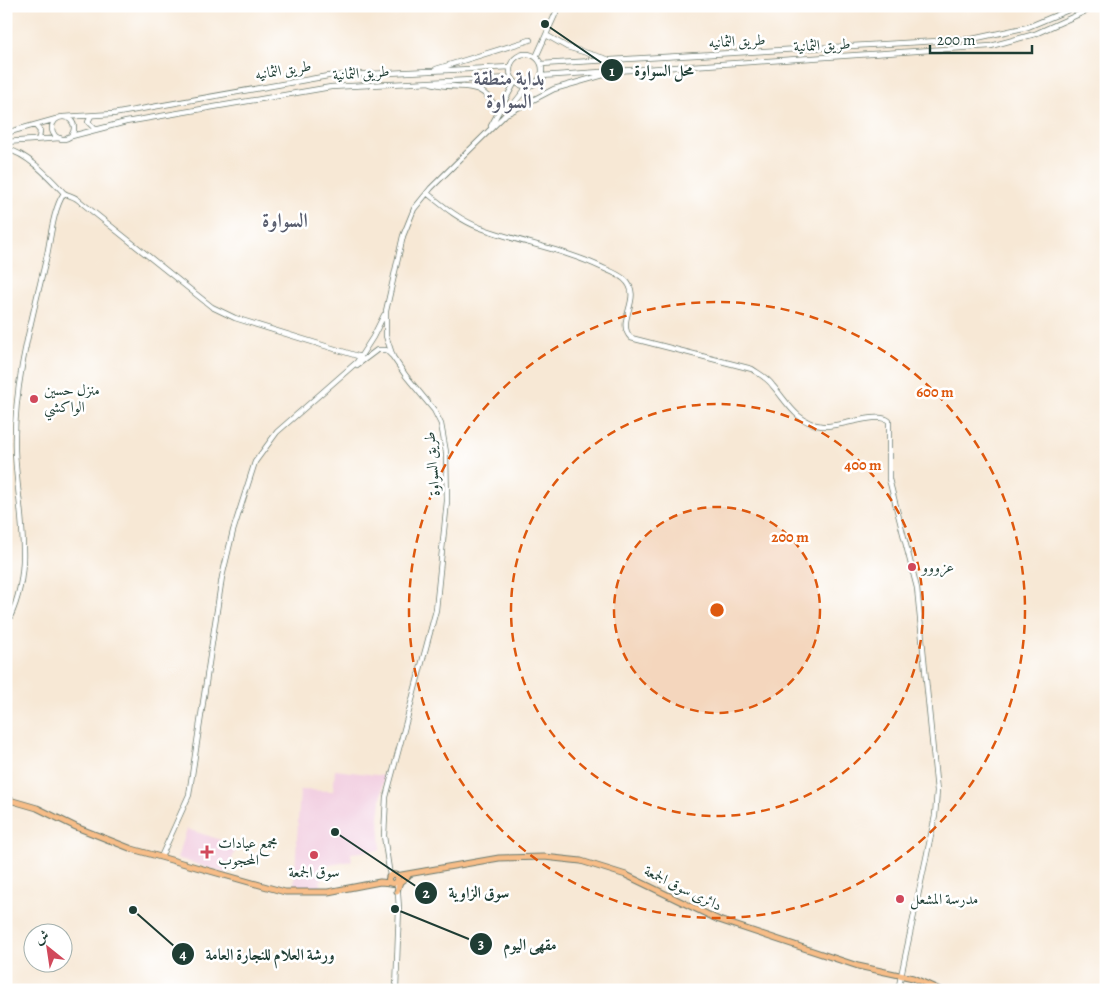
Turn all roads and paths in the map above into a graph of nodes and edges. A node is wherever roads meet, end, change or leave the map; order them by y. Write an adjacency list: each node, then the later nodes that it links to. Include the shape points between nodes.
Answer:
1 (559, 6): 4 (street)
2 (1078, 6): 7 (street, طريق الثمانيه, via 1028,27 978,38)
3 (1097, 6): 11 (street, طريق الثمانية, via 1029,36 991,46)
4 (546, 35): 6 (street); 7 (street, via 568,47)
5 (530, 40): 10 (street)
6 (536, 57): 8 (street); 9 (street, via 520,55)
7 (611, 60): 8 (street, طريق الثمانيه)
8 (541, 64): 12 (street)
9 (510, 67): 10 (street, طريق الثمانيه); 13 (street)
10 (428, 71): 19 (street, طريق الثمانيه, via 328,76)
11 (610, 72): 12 (street, طريق الثمانية); 18 (street, via 554,89)
12 (541, 76): 16 (street, via 536,84)
13 (511, 78): 14 (street, طريق الثمانية); 15 (street)
14 (427, 82): 17 (street, via 481,90); 23 (street, طريق الثمانية, via 331,87)
15 (515, 82): 16 (street); 17 (street)
16 (527, 87): 18 (street, طريق السواوة)
17 (498, 110): 24 (street)
18 (507, 113): 24 (street, طريق السواوة)
19 (91, 116): 20 (street, طريق الثمانيه); 23 (street, via 88,122)
20 (63, 117): 21 (street); 26 (street, via 70,120 73,127)
21 (57, 118): 22 (street); 26 (street, via 52,130)
22 (35, 125): 25 (street); 27 (street, via 40,131)
23 (94, 129): 26 (street, طريق الثمانية)
24 (489, 129): 33 (street, طريق السواوة)
25 (6, 133)
26 (65, 138): 27 (street, طريق الثمانية)
27 (39, 139): 28 (street, طريق الثمانية)
28 (16, 141): 29 (street, طريق الثمانية); 31 (street)
29 (6, 142)
30 (6, 149): 31 (street)
31 (16, 153): 32 (street)
32 (64, 193): 35 (street, via 77,199 212,307 244,321); 38 (street, via 24,353 17,399 15,449 24,557 19,598)
33 (427, 193): 34 (street, طريق السواوة, via 408,220); 45 (street, via 479,228 572,255 621,277 632,292 625,325 626,334 631,338 752,369 768,380 796,415 814,424 832,427 879,417 890,421 888,479 917,588 937,784 935,816)
34 (386, 311): 35 (street); 36 (street, طريق السواوة, via 386,336)
35 (361, 357): 37 (street)
36 (394, 359): 37 (street, via 386,350 378,350); 41 (street, طريق السواوة, via 434,410 441,424 446,452 447,501 436,610 386,797 384,836)
37 (348, 372): 40 (street, via 277,432 252,471 222,577 190,795)
38 (6, 624)
39 (6, 799): 40 (main road, via 36,808 105,839)
40 (160, 857): 43 (main road, دائرى سوق الجمعة, via 292,894 328,892)
41 (390, 868): 42 (main road); 43 (street)
42 (407, 875): 43 (main road, دائرى سوق الجمعة); 44 (main road); 45 (main road, دائرى سوق الجمعة, via 499,858 544,857 581,861 636,879 719,920 858,966)
43 (393, 879): 44 (street)
44 (397, 892): 46 (street)
45 (902, 975): 47 (street); 48 (main road, دائرى سوق الجمعة)
46 (396, 990)
47 (898, 990)
48 (940, 990)

